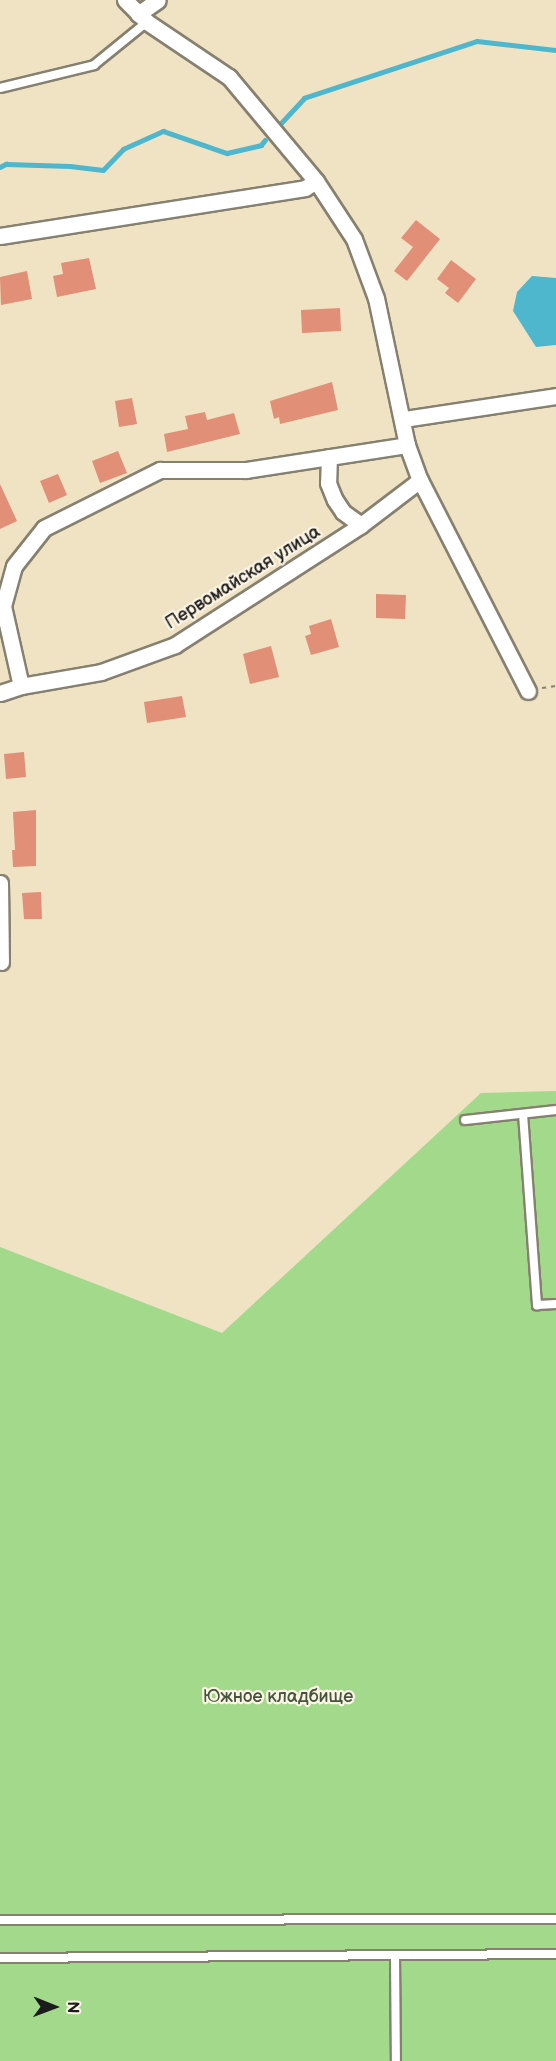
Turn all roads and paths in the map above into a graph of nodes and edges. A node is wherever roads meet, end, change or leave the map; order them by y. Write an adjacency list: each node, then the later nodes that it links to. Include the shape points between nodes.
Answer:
1 (124, 0): 3 (street)
2 (158, 0): 3 (street)
3 (142, 18): 4 (lane, via 108,57 94,65); 5 (street, via 229,77)
4 (0, 88)
5 (316, 180): 6 (street, via 304,188); 8 (street, via 354,239 376,298)
6 (0, 236)
7 (556, 396): 8 (street)
8 (404, 419): 9 (street)
9 (407, 445): 10 (street); 11 (street)
10 (329, 457): 12 (street, via 328,483 335,500 342,512); 13 (street, via 246,470 160,470 44,528 14,566 3,606)
11 (420, 480): 12 (street, Первомайская улица); 14 (street)
12 (362, 525): 13 (street, Первомайская улица, via 175,645 101,672)
13 (21, 686): 15 (street, Первомайская улица)
14 (528, 691)
15 (0, 693)
16 (0, 883): 17 (street)
17 (2, 962)
18 (556, 1110): 19 (lane)
19 (523, 1114): 20 (lane); 21 (lane, via 537,1305)
20 (465, 1120)
21 (556, 1304)
22 (556, 1919): 23 (lane)
23 (0, 1920)
24 (556, 1954): 25 (lane)
25 (395, 1956): 26 (lane); 27 (lane)
26 (0, 1958)
27 (396, 2061)

